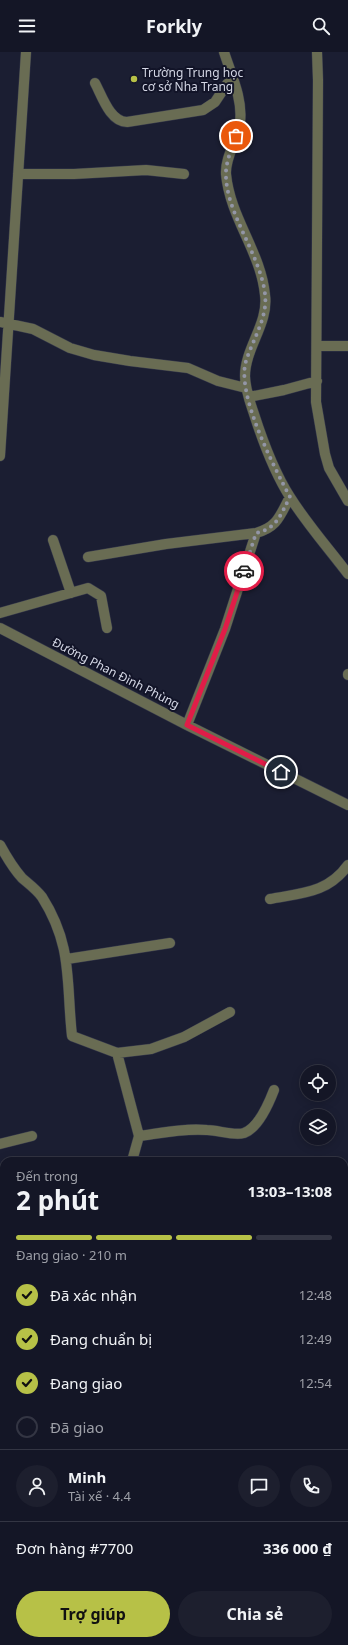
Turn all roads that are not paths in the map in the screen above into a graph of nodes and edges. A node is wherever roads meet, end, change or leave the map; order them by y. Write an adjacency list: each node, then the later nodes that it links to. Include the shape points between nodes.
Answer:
1 (26, 52): 6 (street)
2 (224, 52): 4 (street)
3 (316, 52): 9 (street)
4 (232, 80): 5 (street, via 215,102 203,110 127,122 118,120 113,115); 12 (street, via 239,100 240,123 226,172 228,186 237,218 262,277 266,296 260,325 246,362)
5 (95, 83)
6 (18, 174): 7 (street, via 146,170); 8 (street)
7 (184, 174)
8 (4, 323): 12 (street, via 42,332 62,345 112,359 188,368); 13 (street)
9 (317, 346): 10 (street); 11 (street)
10 (348, 346)
11 (317, 381): 12 (street, via 284,390); 16 (street, via 316,402 321,439 329,468)
12 (248, 392): 15 (street, via 269,456)
13 (1, 431): 14 (street)
14 (0, 456)
15 (290, 497): 17 (street, via 274,525 266,531); 20 (street)
16 (348, 501)
17 (256, 533): 19 (street); 25 (street, via 225,629)
18 (53, 540): 21 (street)
19 (88, 557)
20 (348, 574)
21 (71, 592): 22 (street); 24 (street, via 88,588 100,596)
22 (0, 613)
23 (0, 628): 25 (street, Đường Phan Đình Phùng)
24 (107, 628)
25 (187, 725): 26 (street, Đường Phan Đình Phùng)
26 (348, 805)
27 (0, 845): 31 (street, via 21,877 41,896 56,922)
28 (348, 864): 29 (street, via 338,877 315,891)
29 (270, 899)
30 (170, 943): 31 (street)
31 (67, 959): 33 (street, via 72,1036)
32 (230, 1012): 33 (street, via 184,1037 163,1045)
33 (117, 1053): 36 (street)
34 (274, 1090): 36 (street, via 261,1116 243,1133 182,1130)
35 (32, 1136): 37 (street)
36 (139, 1136): 38 (street)
37 (0, 1144)
38 (133, 1157)

